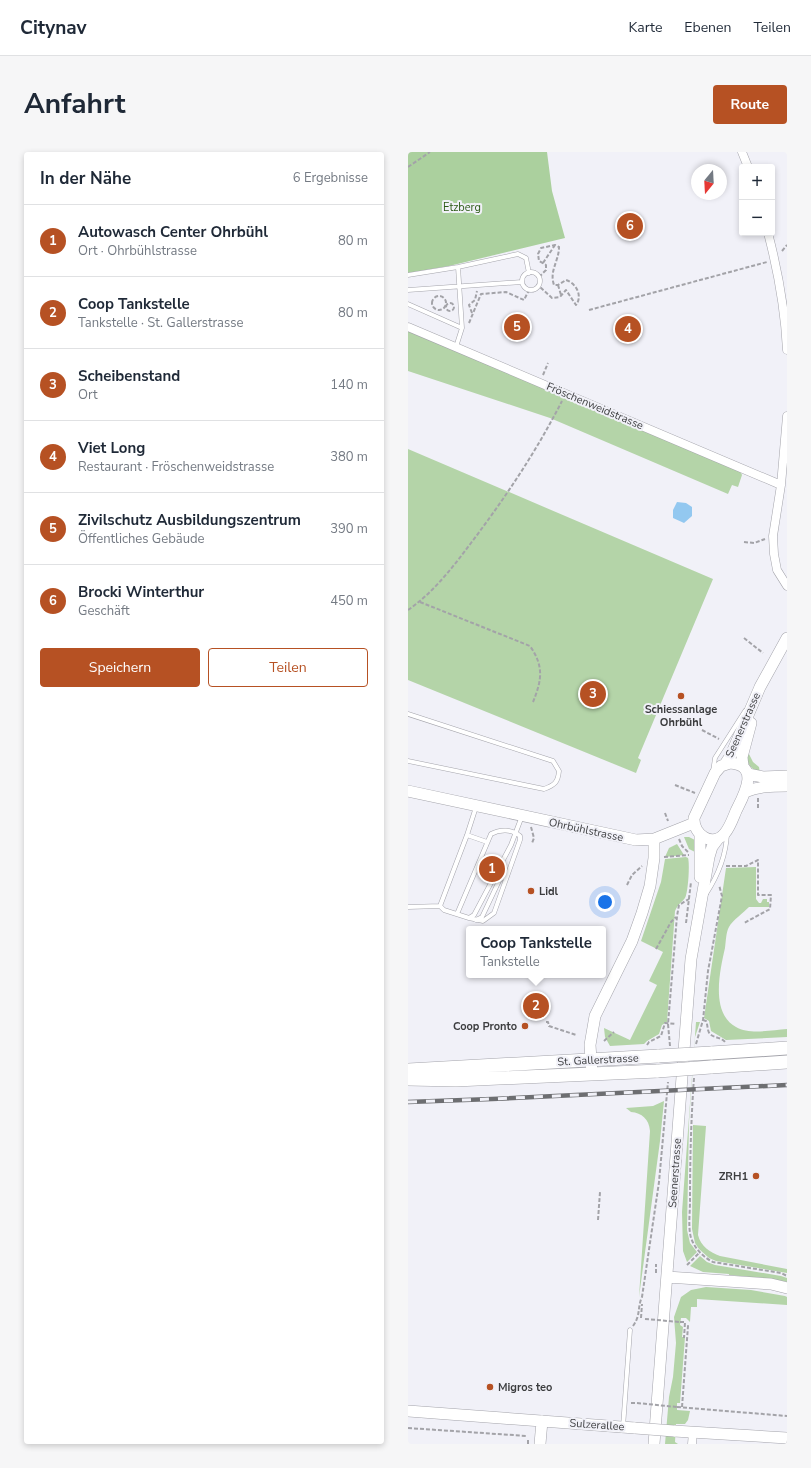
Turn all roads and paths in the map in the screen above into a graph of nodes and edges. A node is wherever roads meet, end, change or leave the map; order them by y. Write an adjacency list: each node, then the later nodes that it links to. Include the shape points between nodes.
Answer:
1 (430, 152): 4 (path)
2 (742, 152): 3 (street)
3 (747, 164)
4 (408, 167)
5 (769, 236): 7 (street)
6 (555, 245): 8 (path); 8 (path, via 541,248 538,261); 15 (path, via 559,251 552,280 554,285)
7 (775, 260): 25 (path); 31 (street, via 786,327)
8 (543, 263): 12 (path, via 546,264 546,270)
9 (458, 267): 10 (lane, via 518,254 526,258); 11 (lane); 17 (lane)
10 (529, 273): 12 (lane, via 533,272); 13 (lane, via 524,276)
11 (408, 275)
12 (539, 277): 16 (lane)
13 (522, 282): 14 (lane); 20 (lane)
14 (478, 285): 17 (lane); 27 (path, via 475,300 469,305)
15 (558, 285): 21 (path); 21 (path, via 566,280 570,281 579,295 578,302 576,305 566,290)
16 (539, 286): 20 (lane); 21 (path, via 552,298)
17 (459, 287): 18 (lane); 29 (lane)
18 (423, 289): 19 (lane); 22 (path, via 428,292)
19 (408, 290)
20 (529, 290): 27 (path, via 524,300 506,292 481,294)
21 (561, 295)
22 (432, 302): 24 (path, via 433,307 439,310 444,309); 24 (path, via 434,298 441,296 445,298); 26 (path)
23 (408, 304): 26 (lane)
24 (446, 305): 24 (path, via 451,303 454,309 448,310)
25 (589, 310)
26 (424, 311): 29 (lane)
27 (473, 314): 29 (path)
28 (408, 327): 30 (street, Fröschenweidstrasse)
29 (465, 328): 30 (lane)
30 (456, 347): 33 (street, Fröschenweidstrasse)
31 (787, 350)
32 (548, 363): 33 (path)
33 (540, 383): 34 (street, Fröschenweidstrasse)
34 (566, 394): 36 (street, Fröschenweidstrasse); 40 (path, via 522,473 456,562)
35 (787, 416): 36 (street)
36 (781, 485): 37 (street)
37 (773, 536): 38 (path, via 754,543); 39 (street, via 777,570)
38 (744, 542)
39 (787, 586)
40 (420, 602): 41 (path); 46 (path, via 530,646 541,669 541,679)
41 (408, 610)
42 (744, 638): 44 (path)
43 (787, 638): 45 (main road, Seenerstrasse)
44 (763, 653)
45 (760, 687): 51 (main road, Seenerstrasse); 52 (main road, Seenerstrasse, via 742,757); 54 (lane, Seenerstrasse, via 715,758)
46 (533, 702)
47 (408, 714): 50 (lane, via 553,761 559,771 554,786 544,789)
48 (702, 730): 49 (path)
49 (720, 739)
50 (408, 761)
51 (725, 764): 52 (main road, Seenerstrasse, via 734,763); 54 (main road, Seenerstrasse)
52 (745, 771): 53 (main road, via 763,777); 58 (main road, Seenerstrasse, via 748,784)
53 (787, 776)
54 (712, 778): 66 (main road, Seenerstrasse, via 695,814)
55 (674, 785): 59 (path)
56 (787, 786): 58 (main road, via 755,787)
57 (408, 792): 61 (main road, Ohrbühlstrasse)
58 (745, 792): 67 (main road, Seenerstrasse)
59 (695, 793)
60 (757, 795): 62 (path)
61 (476, 806): 64 (main road, Ohrbühlstrasse); 69 (lane)
62 (758, 808)
63 (665, 813): 65 (path)
64 (527, 817): 68 (lane); 71 (main road, Ohrbühlstrasse, via 629,839); 75 (path, via 534,838)
65 (668, 821)
66 (694, 823): 70 (main road, Seenerstrasse); 71 (main road, Ohrbühlstrasse)
67 (728, 829): 72 (main road, Seenerstrasse); 83 (lane, Seenerstrasse, via 727,844 715,880)
68 (516, 832): 74 (lane, via 499,830 491,834); 79 (lane, via 520,840); 88 (lane, via 482,901 474,915)
69 (467, 835): 74 (lane); 84 (lane)
70 (700, 835): 72 (main road, via 708,839); 83 (main road, Seenerstrasse)
71 (654, 839): 104 (main road, via 651,879 642,913 632,941 595,1016 590,1045)
72 (718, 839): 83 (main road, Seenerstrasse, via 712,847)
73 (680, 841): 76 (path, via 692,855)
74 (487, 842): 86 (lane)
75 (532, 842)
76 (663, 858)
77 (644, 863): 81 (path)
78 (725, 866): 90 (path, via 746,866 758,860 758,895 771,895 770,910)
79 (509, 872): 89 (lane, via 499,881 482,917); 89 (lane, via 494,914 483,922)
80 (690, 883): 87 (path, via 689,899 678,905)
81 (626, 885)
82 (719, 886): 92 (path, via 722,896 708,971)
83 (700, 903): 116 (main road, Seenerstrasse, via 691,959)
84 (440, 906): 85 (lane); 86 (lane)
85 (408, 907)
86 (457, 914): 88 (lane)
87 (677, 916): 91 (path); 94 (path)
88 (469, 918): 89 (lane)
89 (476, 920)
90 (744, 924)
91 (656, 948)
92 (703, 1020): 99 (path, via 706,1021 708,1033); 102 (path)
93 (546, 1022): 97 (path, via 549,1026)
94 (668, 1024): 95 (path); 100 (path, via 664,1024 659,1038 649,1042); 103 (path)
95 (676, 1024)
96 (614, 1032): 98 (path)
97 (576, 1035)
98 (604, 1041)
99 (725, 1043)
100 (647, 1046)
101 (787, 1048): 103 (main road, St. Gallerstrasse, bridge)
102 (696, 1050)
103 (664, 1054): 104 (main road, St. Gallerstrasse)
104 (591, 1060): 106 (main road, St. Gallerstrasse); 109 (main road)
105 (787, 1062): 108 (main road, St. Gallerstrasse, bridge)
106 (408, 1070)
107 (694, 1072): 113 (path, via 690,1232)
108 (663, 1073): 109 (main road, St. Gallerstrasse); 119 (path, via 659,1182)
109 (592, 1074): 110 (main road, St. Gallerstrasse, via 456,1080)
110 (408, 1079)
111 (600, 1192): 112 (path)
112 (598, 1220)
113 (700, 1252): 114 (path); 115 (path, via 713,1262)
114 (687, 1265)
115 (787, 1276)
116 (667, 1277): 117 (main road, via 771,1284); 135 (main road, Seenerstrasse)
117 (787, 1288)
118 (642, 1304): 120 (path)
119 (638, 1318): 120 (path); 122 (path)
120 (641, 1318): 121 (path, bridge, via 685,1322)
121 (684, 1326): 123 (path); 125 (path, via 688,1326)
122 (630, 1330): 129 (lane)
123 (684, 1338)
124 (637, 1403): 125 (path, bridge)
125 (682, 1407): 127 (path)
126 (408, 1411): 128 (main road, Sulzerallee)
127 (787, 1416)
128 (542, 1421): 129 (main road, Sulzerallee); 134 (main road)
129 (623, 1427): 131 (main road, Sulzerallee, bridge)
130 (408, 1428): 133 (path, via 527,1437)
131 (693, 1432): 132 (main road, Sulzerallee); 136 (street)
132 (787, 1438)
133 (528, 1444)
134 (540, 1444)
135 (654, 1444)
136 (692, 1444)

